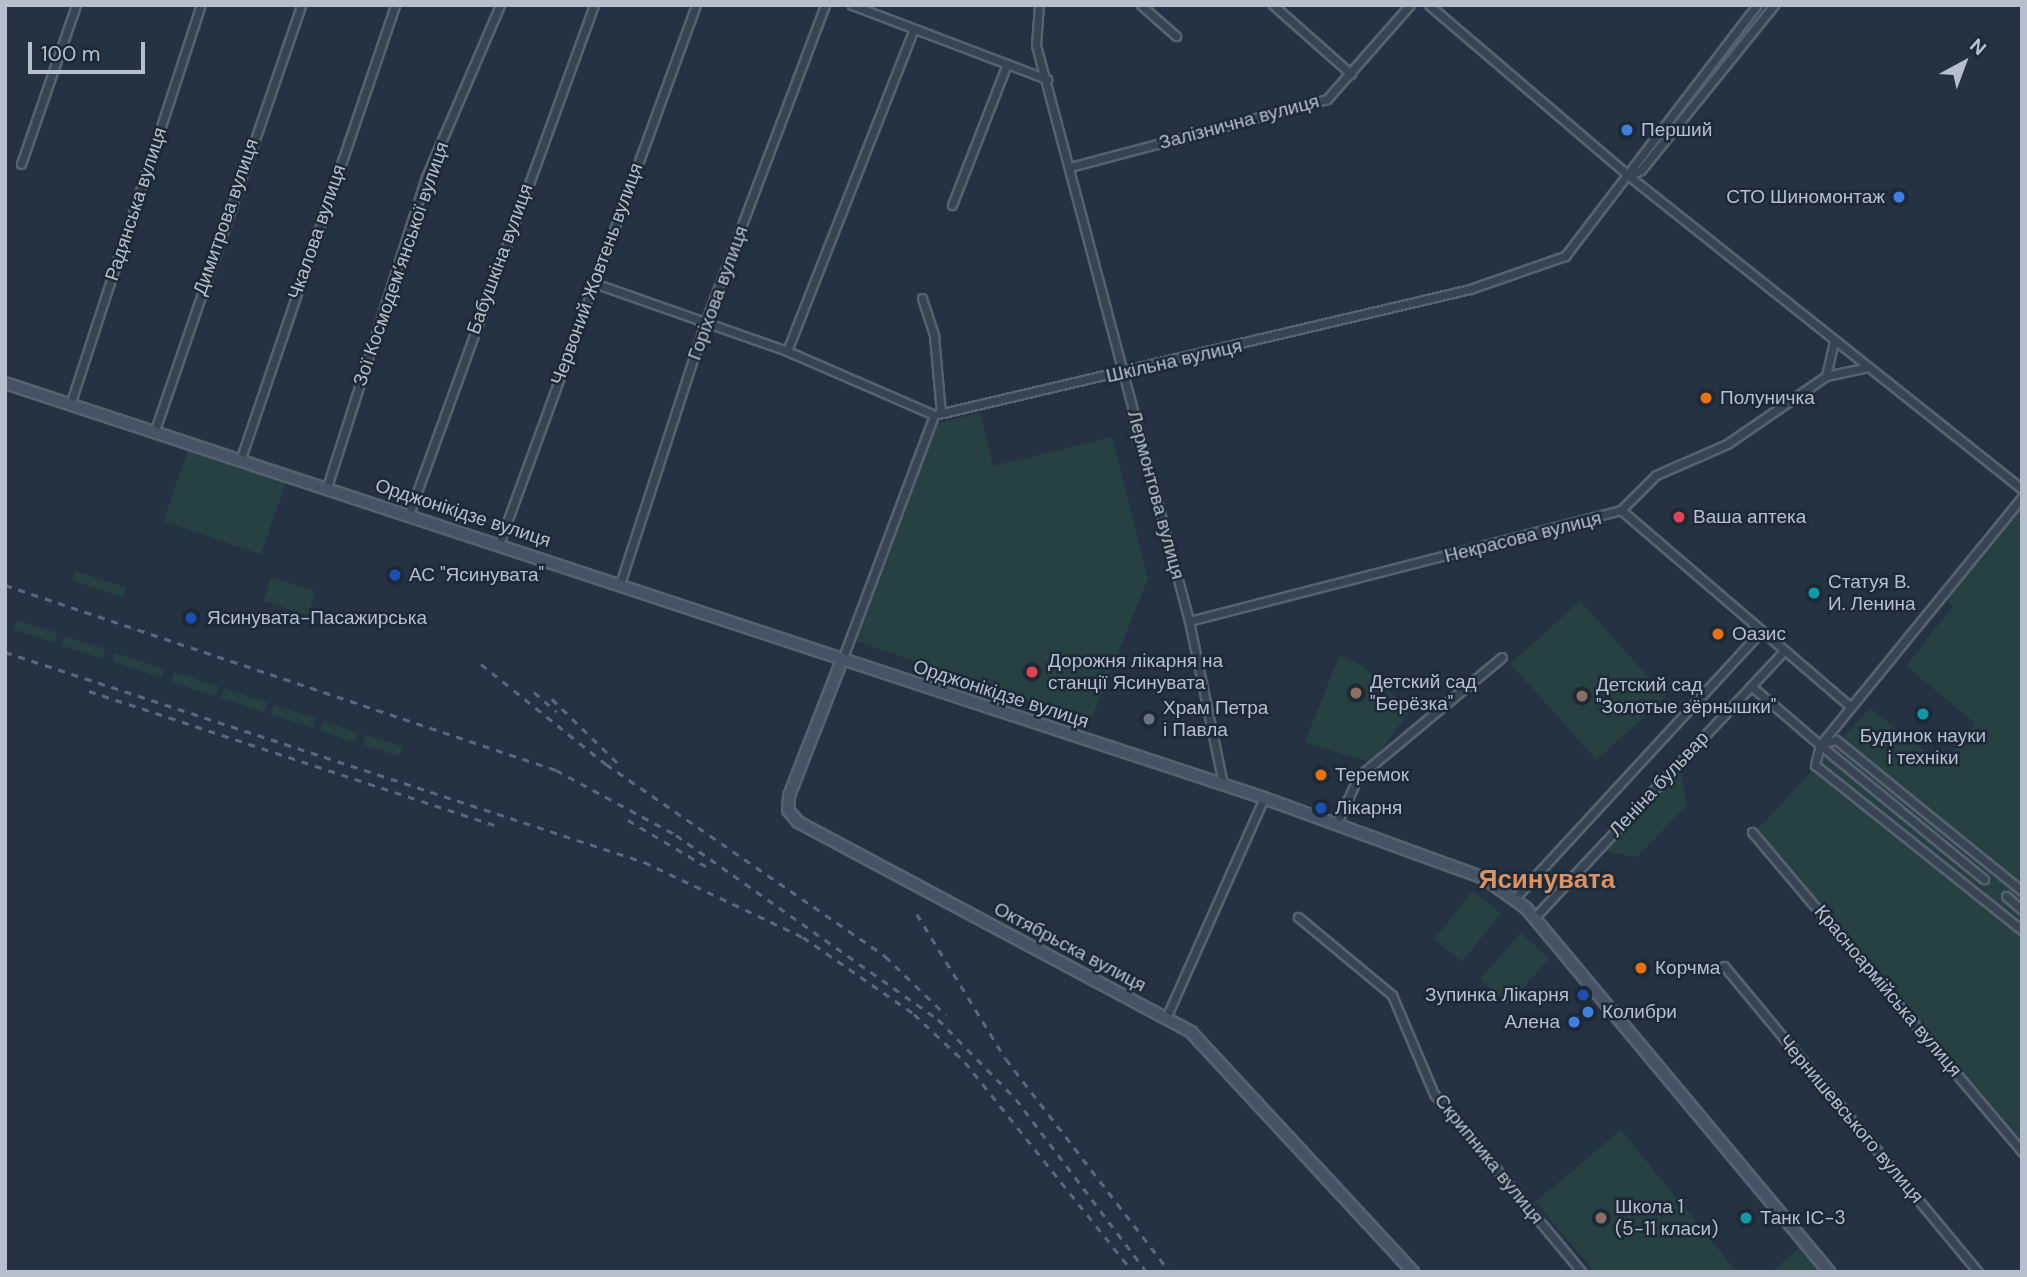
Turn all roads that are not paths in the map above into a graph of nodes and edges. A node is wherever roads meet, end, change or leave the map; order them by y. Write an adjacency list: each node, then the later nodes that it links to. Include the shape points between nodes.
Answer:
1 (76, 5): 22 (street)
2 (201, 5): 35 (street, Радянська вулиця)
3 (300, 5): 37 (street, Димитрова вулиця)
4 (394, 5): 38 (street, Чкалова вулиця)
5 (500, 5): 39 (street, Зої Космодем’янської вулиця, via 426,177)
6 (594, 5): 43 (street, Бабушкіна вулиця)
7 (696, 5): 26 (street, Червоний Жовтень вулиця)
8 (825, 5): 28 (street, Горіхова вулиця)
9 (852, 5): 17 (street)
10 (1141, 5): 18 (street)
11 (1273, 5): 20 (street)
12 (1410, 5): 20 (street, Залізнична вулиця)
13 (1429, 5): 24 (street)
14 (1757, 5): 24 (street, Шкільна вулиця, via 1634,159)
15 (1774, 5): 24 (street, Шкільна вулиця, via 1641,170)
16 (1038, 6): 21 (street, Лермонтова вулиця, via 1036,45)
17 (914, 29): 19 (street); 30 (street)
18 (1176, 36)
19 (1007, 64): 21 (street); 25 (street)
20 (1351, 74): 23 (street, Залізнична вулиця, via 1327,99)
21 (1047, 79): 23 (street, Лермонтова вулиця)
22 (21, 164)
23 (1070, 167): 32 (street, Лермонтова вулиця)
24 (1629, 176): 29 (street); 32 (street, Шкільна вулиця, via 1565,256 1470,289)
25 (952, 205)
26 (594, 283): 28 (street); 44 (street, Червоний Жовтень вулиця)
27 (922, 298): 36 (street, via 934,336)
28 (706, 320): 30 (street); 45 (street, Горіхова вулиця)
29 (1834, 340): 31 (street); 33 (street)
30 (787, 351): 36 (street)
31 (1868, 368): 33 (street); 40 (street)
32 (1125, 373): 36 (street, Шкільна вулиця); 46 (street, Лермонтова вулиця)
33 (1826, 376): 42 (street, Некрасова вулиця, via 1727,444 1656,474)
34 (5, 383): 35 (main road, Орджонікідзе вулиця)
35 (71, 402): 37 (main road, Орджонікідзе вулиця)
36 (937, 414): 50 (street)
37 (155, 430): 38 (main road, Орджонікідзе вулиця)
38 (241, 458): 39 (main road, Орджонікідзе вулиця)
39 (327, 487): 43 (main road, Орджонікідзе вулиця)
40 (2022, 489)
41 (2022, 497): 52 (street)
42 (1621, 510): 46 (street, Некрасова вулиця); 47 (street)
43 (409, 514): 44 (main road, Орджонікідзе вулиця)
44 (499, 544): 45 (main road, Орджонікідзе вулиця)
45 (620, 584): 50 (main road, Орджонікідзе вулиця)
46 (1189, 621): 54 (street, Лермонтова вулиця)
47 (1762, 630): 48 (street); 61 (street, Леніна бульвар)
48 (1785, 650): 51 (street, Леніна бульвар); 52 (street)
49 (1502, 657): 56 (street, via 1358,777)
50 (842, 660): 54 (main road, Орджонікідзе вулиця); 67 (main road, Октябрьска вулиця, via 789,796 788,810 798,822)
51 (1751, 686): 53 (street); 64 (street, Леніна бульвар)
52 (1850, 706): 53 (street)
53 (1820, 745): 58 (street); 59 (street, via 1836,740); 65 (street, via 1815,765)
54 (1223, 784): 55 (main road, Орджонікідзе вулиця)
55 (1264, 798): 56 (main road, Орджонікідзе вулиця); 67 (street)
56 (1337, 823): 61 (main road, Орджонікідзе вулиця, via 1454,863)
57 (1752, 832): 68 (street, Красноармійська вулиця)
58 (1984, 879)
59 (2022, 891)
60 (2006, 896): 62 (street)
61 (1515, 898): 64 (main road, Орджонікідзе вулиця)
62 (2022, 910)
63 (1297, 917): 70 (street, Скрипника вулиця, via 1392,995 1434,1094)
64 (1534, 918): 71 (main road, Орджонікідзе вулиця)
65 (2022, 930)
66 (1724, 966): 72 (street, Чернишевського вулиця)
67 (1166, 1018): 69 (main road, Октябрьска вулиця, via 1215,1051)
68 (2022, 1152)
69 (1413, 1272)
70 (1582, 1272)
71 (1829, 1272)
72 (1978, 1272)

